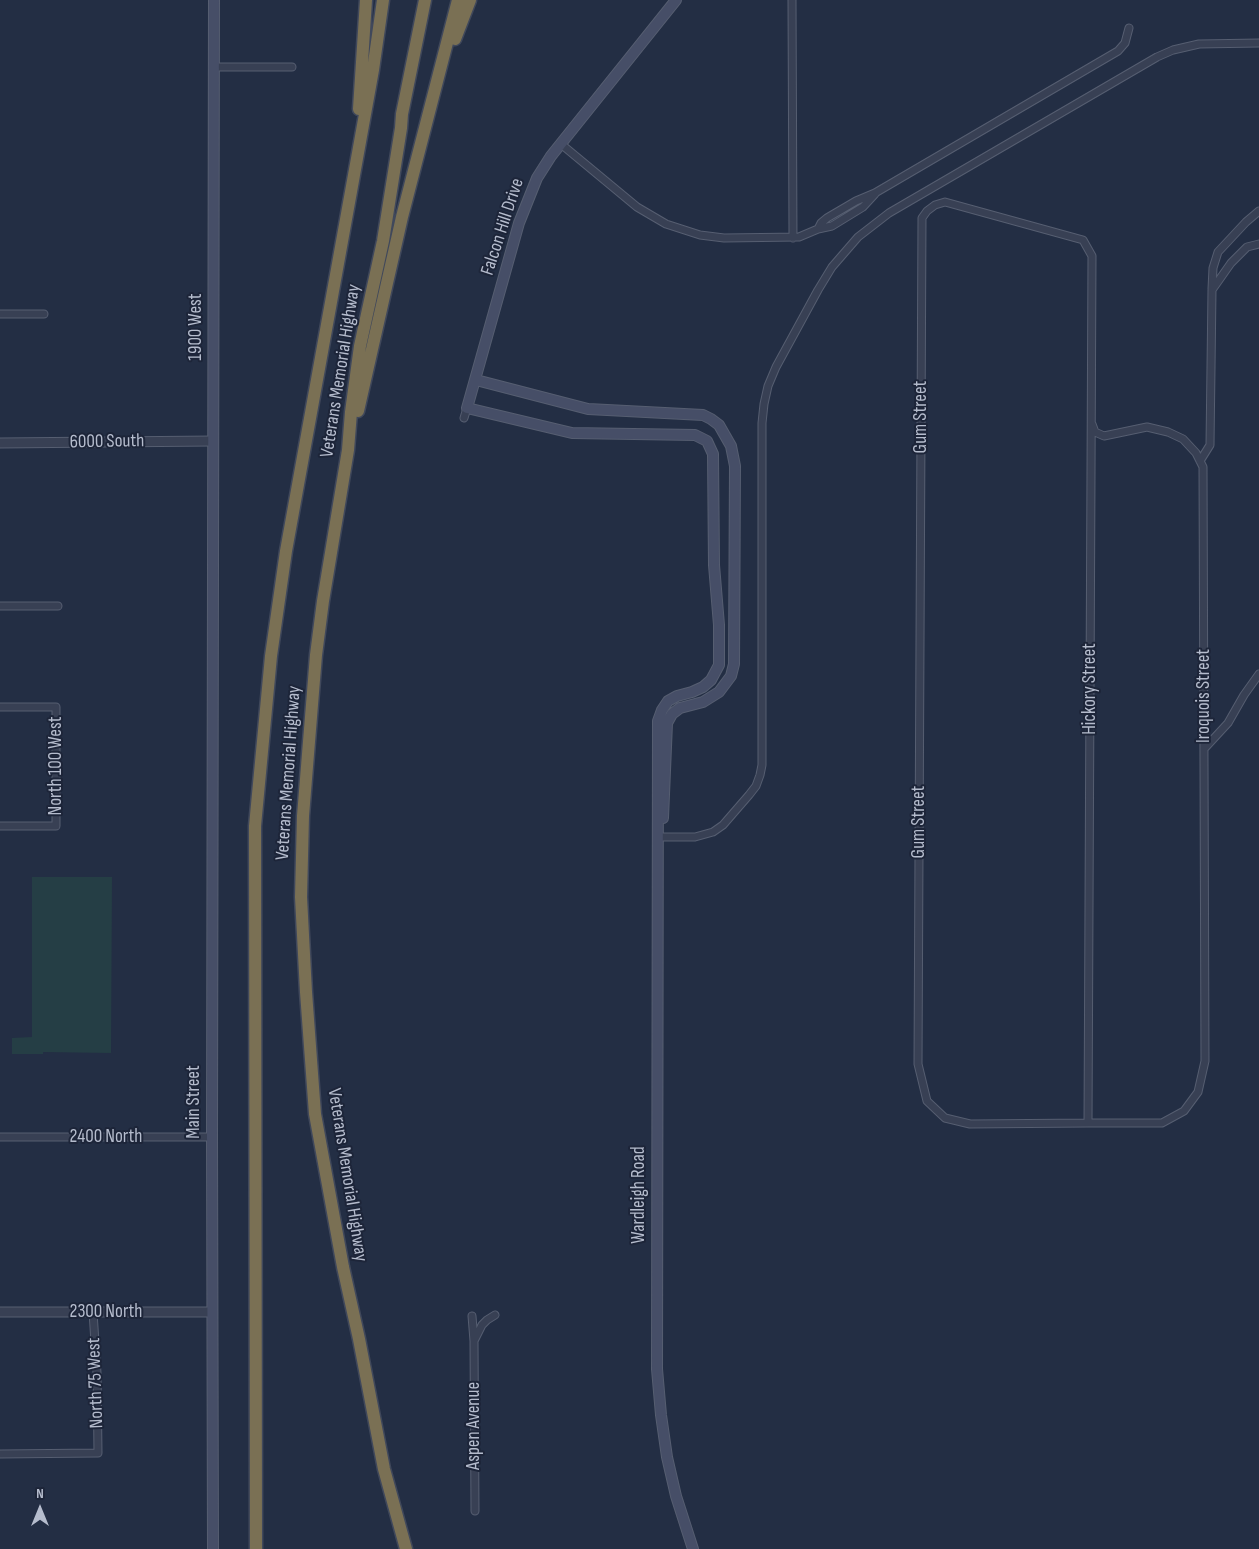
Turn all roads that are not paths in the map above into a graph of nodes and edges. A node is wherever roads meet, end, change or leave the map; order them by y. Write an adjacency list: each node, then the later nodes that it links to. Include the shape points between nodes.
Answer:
1 (214, 0): 12 (main road, 1900 West)
2 (366, 0): 15 (highway)
3 (383, 0): 15 (highway, Veterans Memorial Highway)
4 (425, 0): 27 (highway, Veterans Memorial Highway, via 402,114 383,241 360,346)
5 (458, 0): 13 (highway)
6 (470, 0): 13 (highway)
7 (676, 0): 14 (main road, Falcon Hill Drive)
8 (792, 0): 18 (street)
9 (1130, 28): 18 (street, via 1125,43 1118,51 875,193 859,210 829,227)
10 (1259, 43): 36 (street, via 1199,44 1173,50 1149,61 889,213 858,237 832,267 776,367 764,404 760,776 749,795 713,832 695,838)
11 (292, 67): 12 (street)
12 (214, 68): 25 (main road, 1900 West)
13 (438, 83): 27 (highway, via 402,217)
14 (561, 144): 18 (street, via 637,207 677,228 712,237); 23 (main road, Falcon Hill Drive, via 537,178 522,216)
15 (357, 156): 50 (highway, Veterans Memorial Highway, via 286,551 271,656 255,826)
16 (1259, 211): 20 (street, via 1218,252)
17 (922, 218): 24 (street, Hickory Street, via 935,205 945,202 1083,240 1092,256); 38 (street, Gum Street, via 918,1064 928,1101 945,1118 970,1124)
18 (793, 238)
19 (1259, 244): 20 (street, via 1247,248 1231,263)
20 (1212, 290): 28 (street, via 1210,445)
21 (0, 314): 22 (street)
22 (44, 314)
23 (476, 380): 36 (main road, via 588,409 703,415 719,426 731,446 735,466 734,664 719,692 703,702 680,708 667,723 664,806); 36 (main road, Falcon Hill Drive, via 466,413 572,433 695,435 712,449 720,660 707,684 672,698 664,705 659,717)
24 (1092, 424): 28 (street, Iroquois Street, via 1095,432 1104,436 1147,427 1168,432 1183,439); 38 (street, Hickory Street)
25 (214, 441): 26 (street, 6000 South); 31 (main road, 1900 West)
26 (0, 444)
27 (348, 450): 51 (highway, Veterans Memorial Highway, via 316,655 303,816 303,935 315,1114 342,1267 384,1469)
28 (1200, 462): 34 (street, Iroquois Street, via 1203,467)
29 (0, 606): 30 (street)
30 (58, 606)
31 (213, 655): 40 (main road, Main Street)
32 (1259, 674): 34 (street, via 1228,723)
33 (0, 707): 35 (street, North 100 West, via 56,707 56,826)
34 (1204, 749): 37 (street, Iroquois Street)
35 (0, 826)
36 (658, 837): 52 (main road, Wardleigh Road, via 657,1376 667,1457)
37 (1205, 1061): 38 (street, Gum Street, via 1198,1092 1184,1111 1162,1123)
38 (1088, 1123)
39 (0, 1137): 40 (street, 2400 North)
40 (212, 1137): 43 (main road, Main Street)
41 (0, 1312): 42 (street, 2300 North)
42 (93, 1312): 43 (street, 2300 North); 47 (street, North 75 West, via 98,1453)
43 (212, 1312): 49 (main road, Main Street)
44 (495, 1315): 46 (street, via 482,1326)
45 (472, 1316): 46 (street, Aspen Avenue)
46 (474, 1341): 48 (street, Aspen Avenue)
47 (0, 1454)
48 (475, 1511)
49 (213, 1549)
50 (256, 1549)
51 (406, 1549)
52 (693, 1549)

